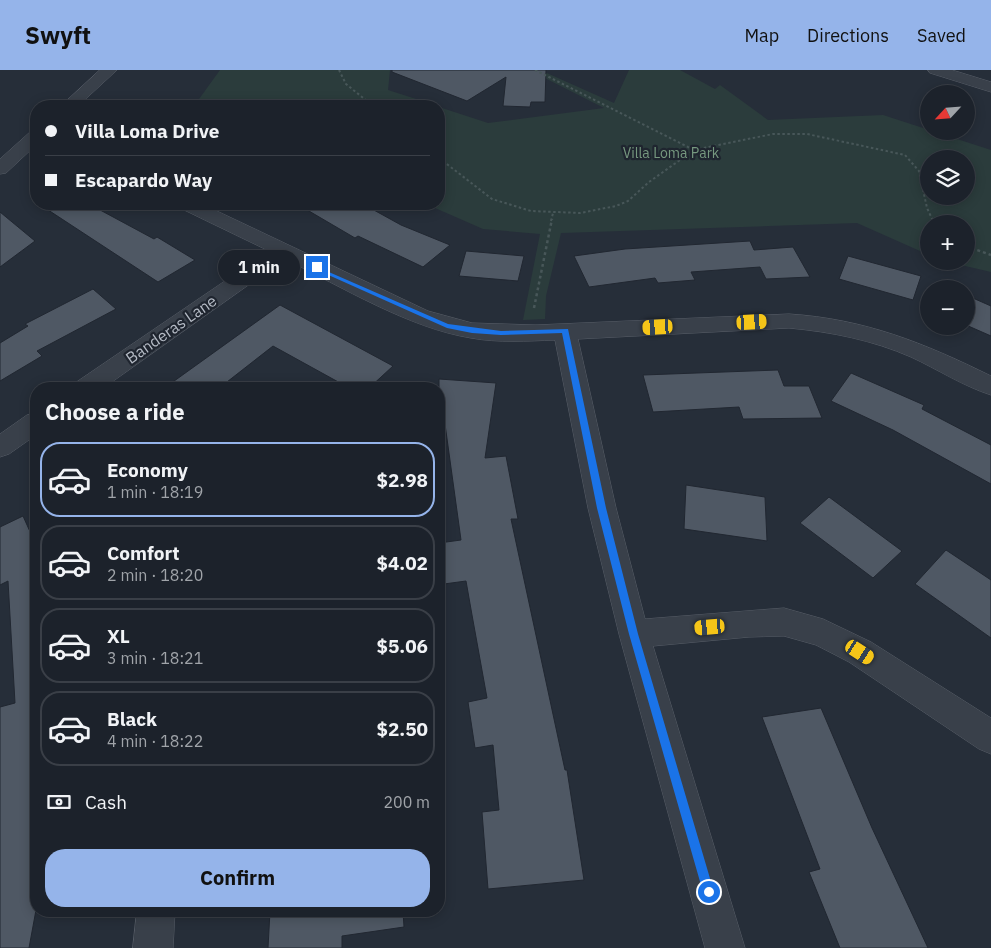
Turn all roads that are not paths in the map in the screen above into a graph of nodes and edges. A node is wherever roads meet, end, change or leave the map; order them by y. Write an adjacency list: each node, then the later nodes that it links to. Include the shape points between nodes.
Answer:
1 (109, 70): 4 (street)
2 (936, 70): 3 (street)
3 (991, 87)
4 (76, 100)
5 (0, 150): 6 (street)
6 (28, 153): 7 (street)
7 (0, 169)
8 (199, 210): 9 (street)
9 (283, 251): 10 (street, via 447,326 472,331); 11 (street, Banderas Lane)
10 (551, 332): 12 (street, via 819,322 896,341); 15 (street, via 602,508)
11 (94, 382)
12 (991, 386)
13 (30, 432): 14 (street)
14 (0, 447)
15 (634, 634): 16 (street, via 784,622 823,633 860,652); 19 (street)
16 (991, 737)
17 (156, 917): 18 (street)
18 (153, 948)
19 (725, 948)

